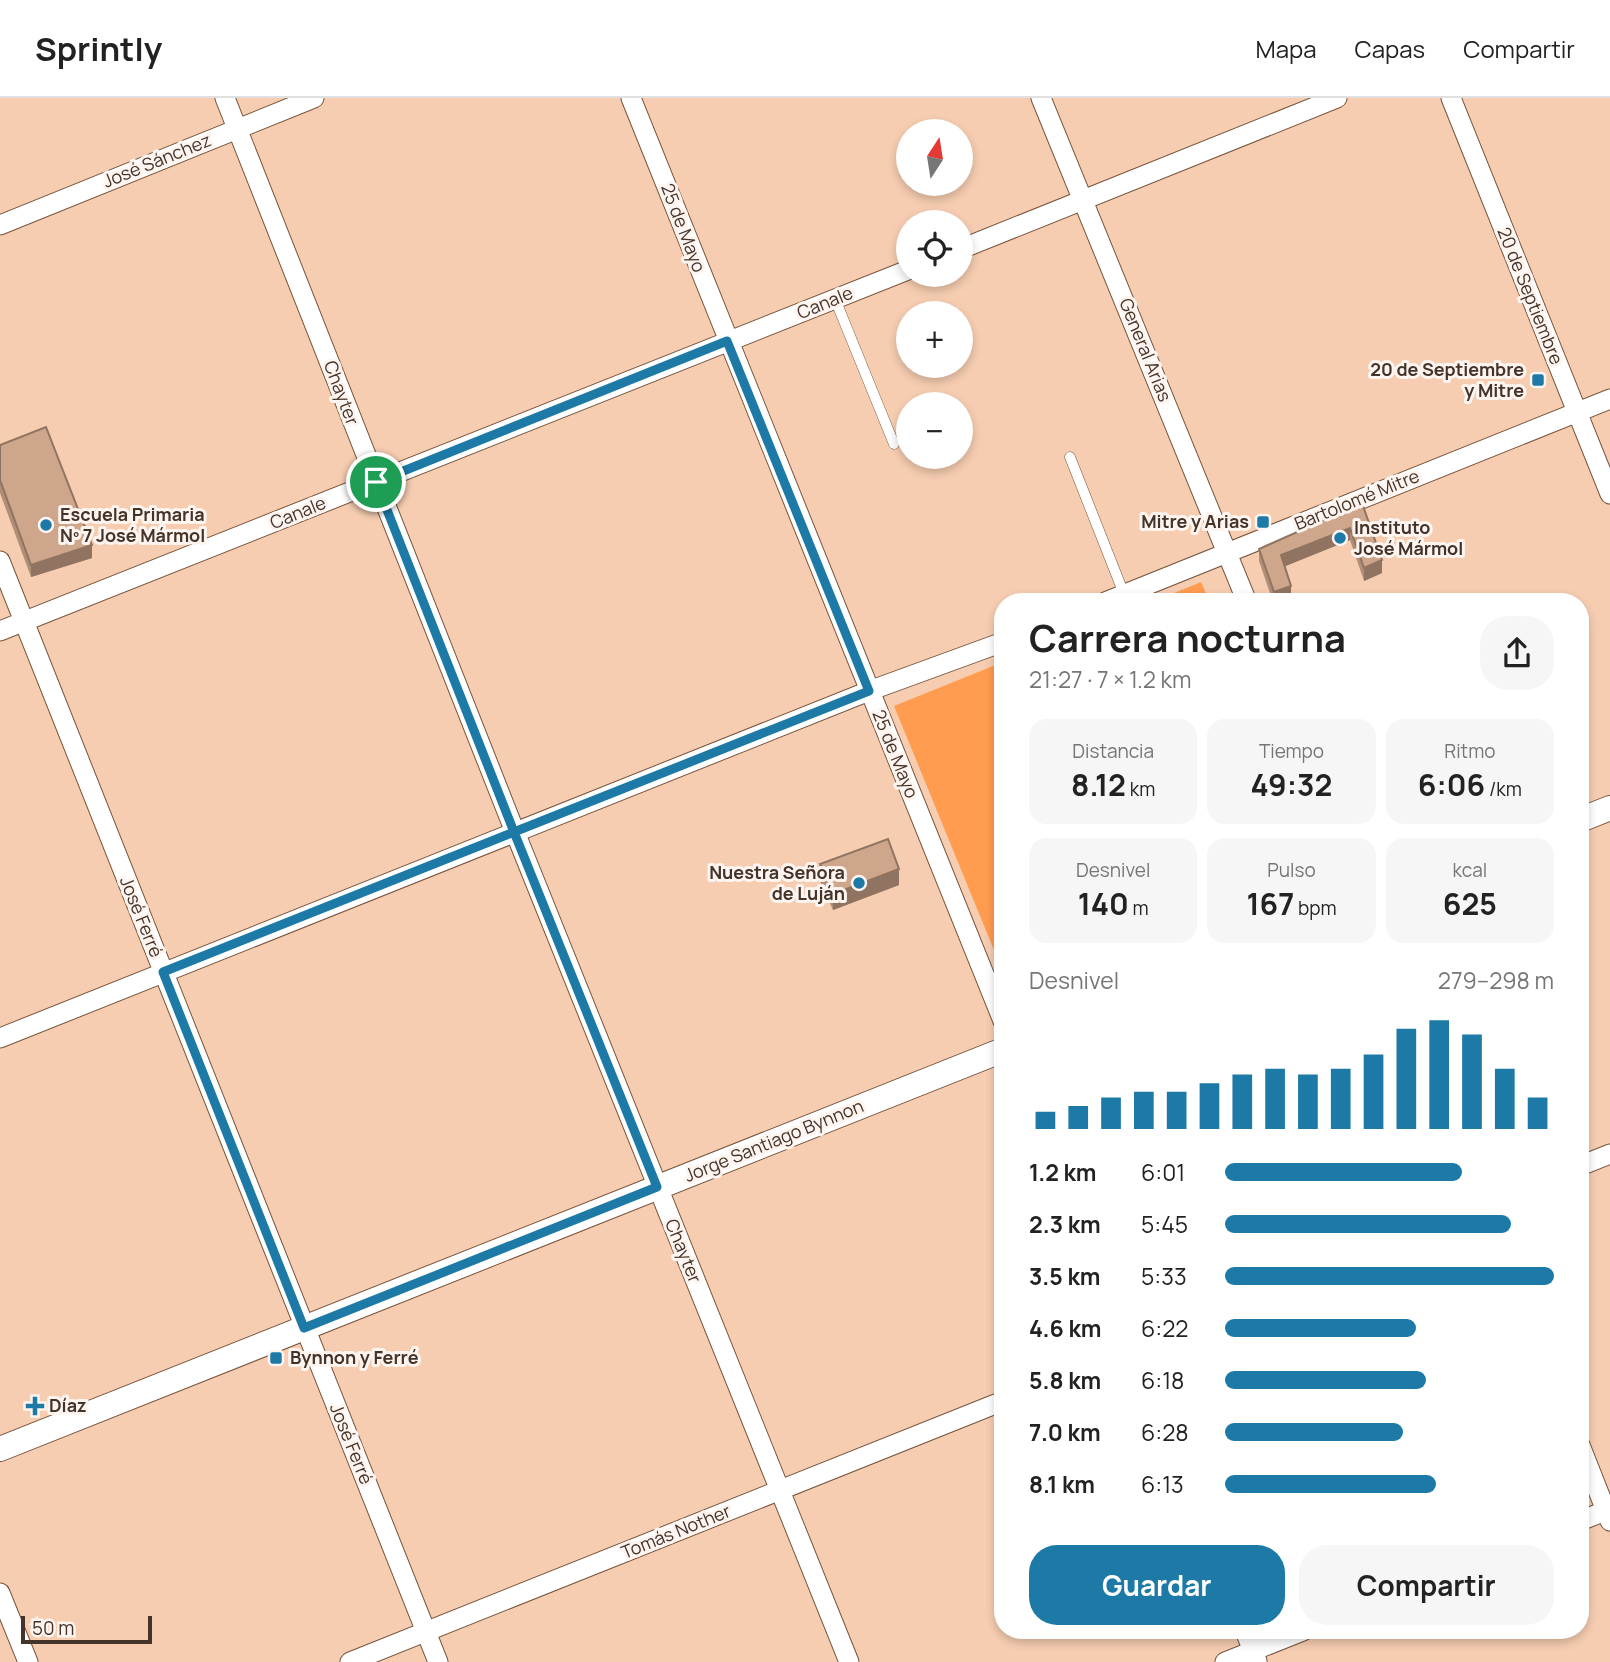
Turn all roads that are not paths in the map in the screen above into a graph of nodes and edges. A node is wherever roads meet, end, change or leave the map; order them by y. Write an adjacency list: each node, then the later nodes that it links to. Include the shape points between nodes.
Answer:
1 (225, 98): 7 (street, Chayter)
2 (314, 98): 7 (street, José Sánchez)
3 (632, 98): 13 (street, 25 de Mayo)
4 (1041, 98): 8 (street, General Arias)
5 (1337, 98): 8 (street)
6 (1451, 98): 15 (street, 20 de Septiembre)
7 (237, 129): 9 (street, José Sánchez); 18 (street, Chayter)
8 (1083, 200): 10 (street); 20 (street, General Arias)
9 (0, 225)
10 (973, 244)
11 (896, 275): 12 (street, Canale)
12 (835, 299): 13 (street, Canale); 16 (lane)
13 (727, 341): 18 (street, Canale); 28 (street, 25 de Mayo)
14 (1610, 399): 15 (street, Bartolomé Mitre)
15 (1577, 413): 19 (street, 20 de Septiembre); 20 (street, Bartolomé Mitre)
16 (894, 444)
17 (1070, 457): 22 (lane)
18 (376, 482): 25 (street, Canale); 31 (street, Chayter)
19 (1610, 494)
20 (1228, 551): 23 (street, Bartolomé Mitre); 24 (street, General Arias)
21 (0, 561): 25 (street, José Ferré)
22 (1124, 593)
23 (1126, 593)
24 (1244, 593)
25 (24, 621): 26 (street, Canale); 32 (street, José Ferré)
26 (0, 631)
27 (994, 645): 28 (street)
28 (869, 691): 31 (street); 33 (street, 25 de Mayo)
29 (1610, 808): 30 (street)
30 (1589, 816)
31 (514, 832): 32 (street); 38 (street, Chayter)
32 (163, 972): 34 (street); 39 (street, José Ferré)
33 (994, 998)
34 (0, 1038)
35 (994, 1054): 38 (street, Jorge Santiago Bynnon)
36 (1610, 1154): 37 (street)
37 (1589, 1162)
38 (657, 1187): 39 (street, Jorge Santiago Bynnon); 43 (street, Chayter)
39 (304, 1328): 41 (street, Jorge Santiago Bynnon); 47 (street, José Ferré)
40 (994, 1405): 43 (street, Tomás Nother)
41 (0, 1450)
42 (1589, 1466): 44 (street)
43 (780, 1490): 47 (street, Tomás Nother); 54 (street, Chayter)
44 (1609, 1514): 45 (street)
45 (1589, 1519)
46 (0, 1593): 51 (street)
47 (426, 1632): 52 (street, Tomás Nother); 53 (street, José Ferré)
48 (1248, 1639): 50 (street)
49 (1288, 1639): 50 (street)
50 (1255, 1656): 55 (street)
51 (28, 1662)
52 (350, 1662)
53 (438, 1662)
54 (849, 1662)
55 (1226, 1662)

